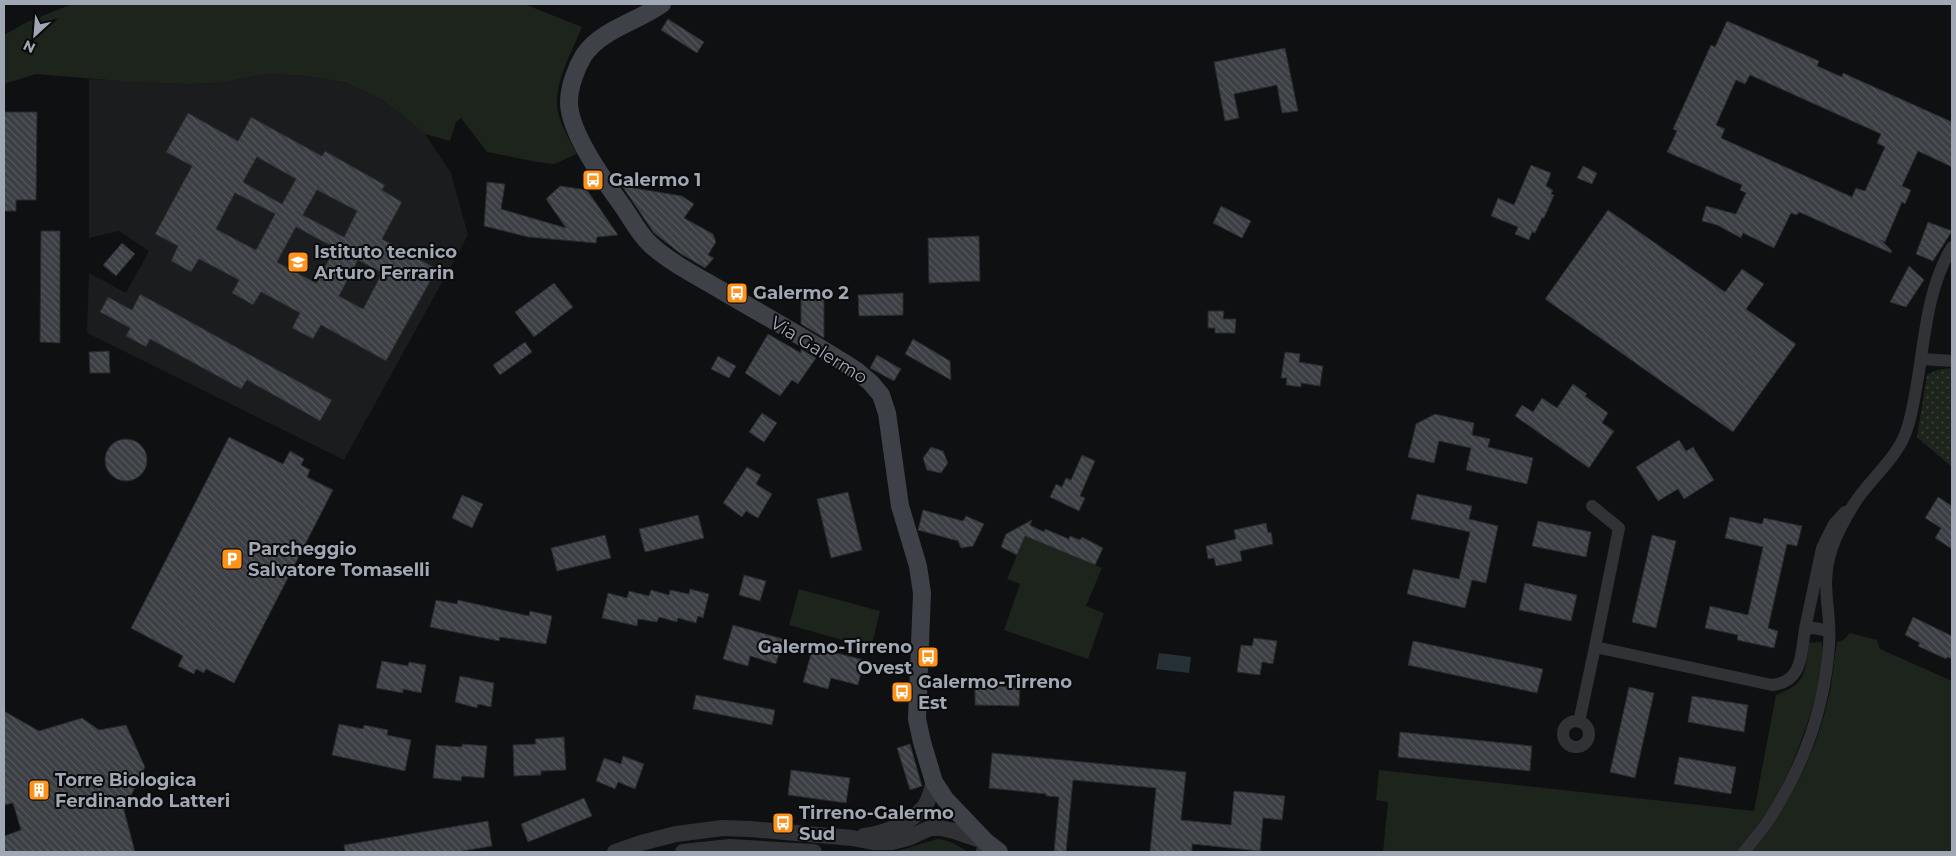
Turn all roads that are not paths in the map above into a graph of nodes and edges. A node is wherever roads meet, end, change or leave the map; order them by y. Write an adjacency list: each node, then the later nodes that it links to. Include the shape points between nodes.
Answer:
1 (662, 4): 11 (main road, Via Galermo, via 591,46 582,58 571,86 571,118 604,180 649,244 681,267 857,371 881,395 887,413 900,506 918,566 922,593 917,719)
2 (1952, 247): 3 (street, via 1930,305)
3 (1922, 359): 4 (street); 5 (street, via 1903,440)
4 (1952, 361)
5 (1854, 503): 7 (street, via 1827,534); 8 (street, via 1833,545 1828,564 1825,588)
6 (1592, 506): 9 (street, via 1619,528)
7 (1805, 629): 8 (street); 9 (street, via 1794,675 1772,685)
8 (1829, 631): 18 (street, via 1824,691 1812,731 1782,799)
9 (1595, 647): 10 (street)
10 (1579, 722)
11 (934, 782): 13 (street, via 929,799 914,816 887,830); 14 (main road, Via Galermo, via 945,800)
12 (805, 833): 13 (street); 15 (street, via 698,830); 17 (street)
13 (852, 838): 14 (street, via 892,842 930,828 941,828)
14 (990, 849)
15 (615, 852)
16 (683, 852): 17 (street, via 730,847)
17 (809, 852)
18 (1744, 852)

